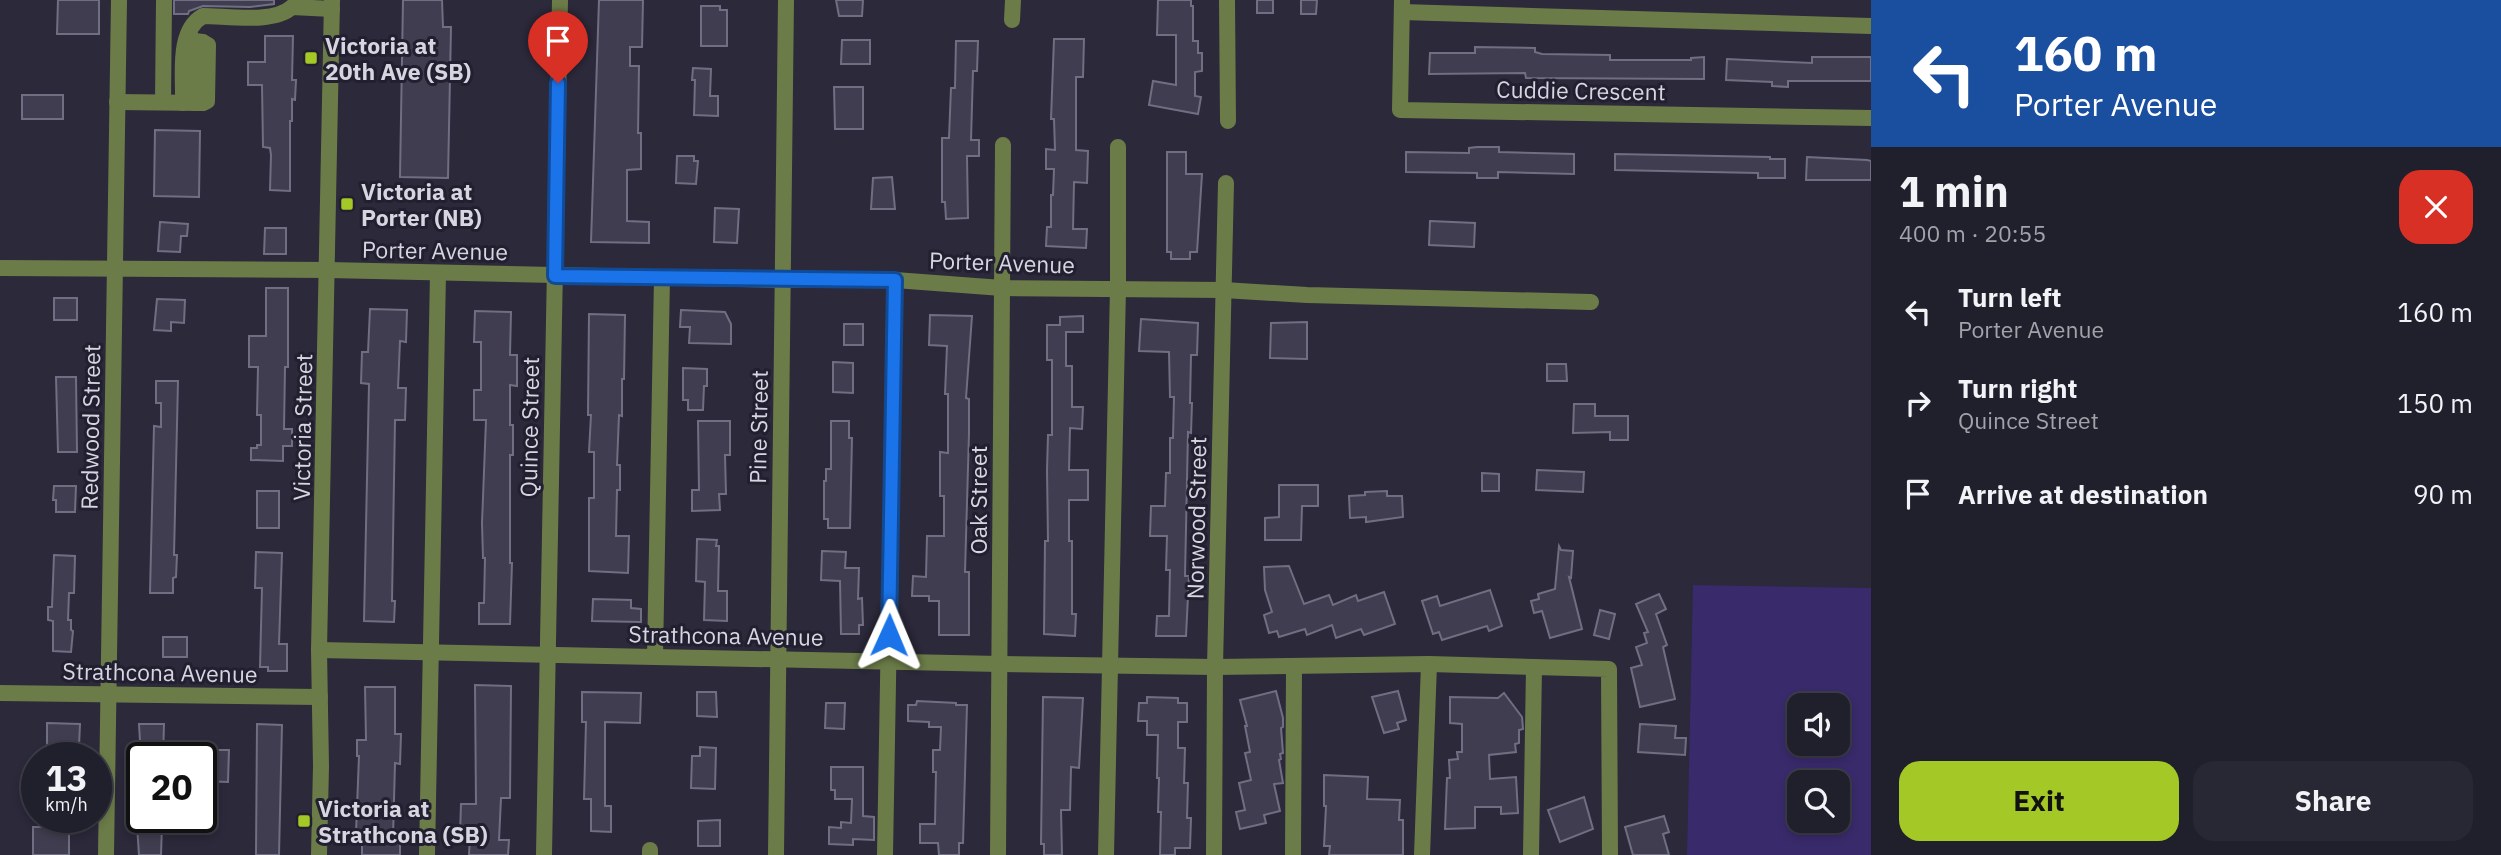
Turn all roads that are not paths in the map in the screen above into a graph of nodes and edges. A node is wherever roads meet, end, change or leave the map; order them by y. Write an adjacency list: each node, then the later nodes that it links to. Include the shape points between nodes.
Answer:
1 (119, 0): 13 (street, Redwood Street)
2 (164, 0): 14 (street)
3 (560, 0): 25 (street, Quince Street)
4 (786, 0): 27 (street, Pine Street)
5 (1013, 0): 10 (street)
6 (1227, 0): 17 (street)
7 (291, 4): 8 (street); 12 (street, via 286,13 274,17 203,16 192,26)
8 (332, 5): 23 (street, Victoria Street)
9 (1402, 6): 11 (street); 16 (street, Cuddie Crescent, via 1400,110)
10 (1013, 20)
11 (1871, 26)
12 (192, 37): 15 (street, via 184,47); 15 (street, via 206,43 207,101)
13 (117, 102): 14 (street); 22 (street, Redwood Street)
14 (163, 102): 15 (street)
15 (189, 103)
16 (1871, 118)
17 (1228, 121)
18 (1003, 145): 29 (street, Oak Street)
19 (1118, 147): 30 (street)
20 (1226, 183): 31 (street, Norwood Street)
21 (0, 268): 22 (street, Porter Avenue)
22 (115, 269): 23 (street, Porter Avenue); 46 (street, Redwood Street)
23 (328, 270): 24 (street, Porter Avenue); 33 (street, Victoria Street)
24 (438, 273): 25 (street, Porter Avenue); 34 (street)
25 (555, 276): 26 (street, Porter Avenue); 35 (street, Quince Street)
26 (662, 277): 27 (street, Porter Avenue); 36 (street)
27 (782, 280): 28 (street, Porter Avenue); 37 (street, Pine Street)
28 (895, 280): 29 (street, Porter Avenue); 38 (street)
29 (1002, 288): 30 (street, Porter Avenue); 39 (street, Oak Street)
30 (1118, 288): 31 (street, Porter Avenue); 41 (street)
31 (1224, 290): 32 (street, Porter Avenue); 43 (street, Norwood Street)
32 (1591, 302)
33 (320, 650): 34 (street, Strathcona Avenue); 47 (street, Victoria Street)
34 (430, 652): 35 (street, Strathcona Avenue); 50 (street)
35 (548, 654): 36 (street, Strathcona Avenue); 51 (street, Quince Street)
36 (655, 656): 37 (street, Strathcona Avenue)
37 (778, 659): 38 (street, Strathcona Avenue); 52 (street, Pine Street)
38 (888, 662): 39 (street, Strathcona Avenue); 53 (street)
39 (1000, 664): 41 (street, Strathcona Avenue); 54 (street, Oak Street)
40 (1429, 664): 42 (street, Strathcona Avenue); 44 (street, Strathcona Avenue); 58 (street)
41 (1109, 665): 43 (street, Strathcona Avenue); 55 (street)
42 (1293, 666): 43 (street, Strathcona Avenue); 57 (street)
43 (1215, 667): 56 (street, Norwood Street)
44 (1534, 667): 59 (street); 60 (street, via 1609,670)
45 (0, 693): 46 (street, Strathcona Avenue)
46 (108, 694): 47 (street, Strathcona Avenue); 48 (street, Redwood Street)
47 (320, 697): 49 (street, Victoria Street)
48 (106, 855)
49 (319, 855)
50 (427, 855)
51 (544, 855)
52 (776, 855)
53 (885, 855)
54 (998, 855)
55 (1106, 855)
56 (1214, 855)
57 (1293, 855)
58 (1422, 855)
59 (1531, 855)
60 (1610, 855)

